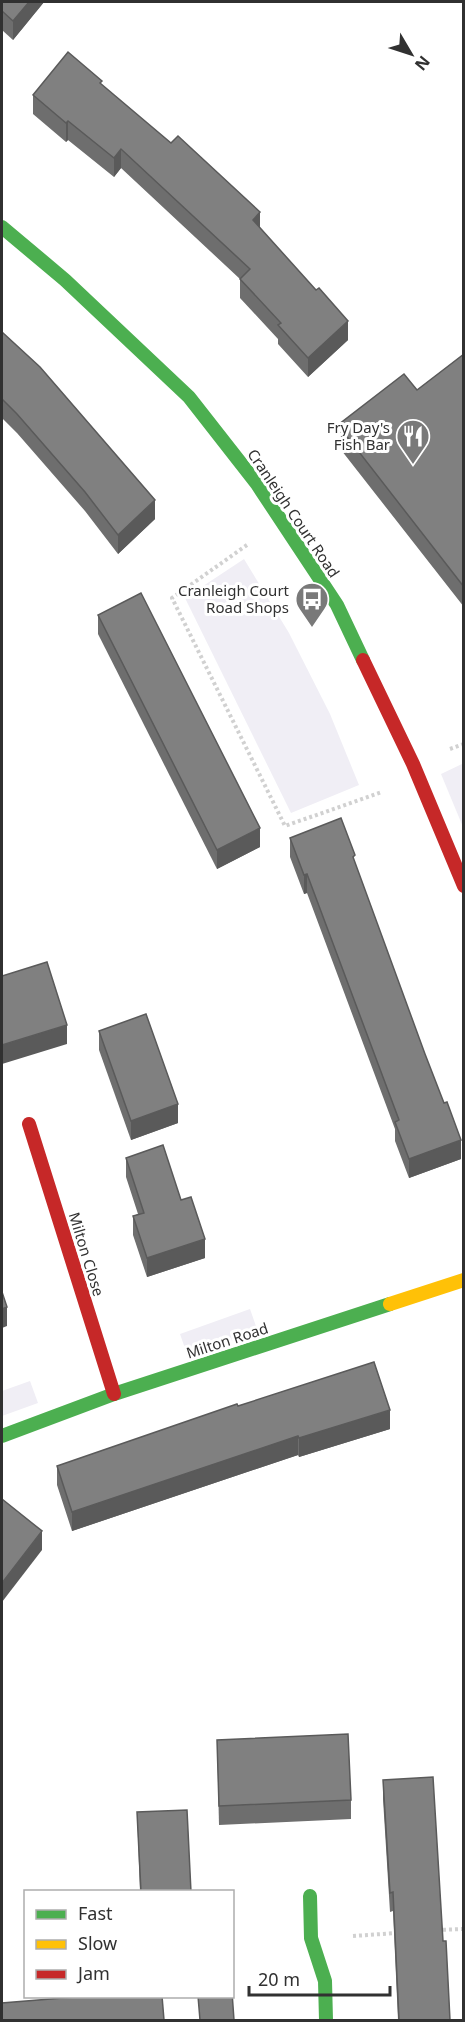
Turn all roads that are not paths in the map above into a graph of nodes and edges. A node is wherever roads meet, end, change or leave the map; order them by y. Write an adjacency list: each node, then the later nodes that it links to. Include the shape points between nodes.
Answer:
1 (2, 226): 2 (street, Cranleigh Court Road, via 189,397 257,484 337,605 419,779)
2 (464, 886)
3 (29, 1124): 5 (street, Milton Close)
4 (464, 1280): 5 (street, Milton Road)
5 (114, 1394): 6 (street, Milton Road)
6 (2, 1436)
7 (310, 1896): 8 (street, via 311,1938 325,1981)
8 (326, 2020)

